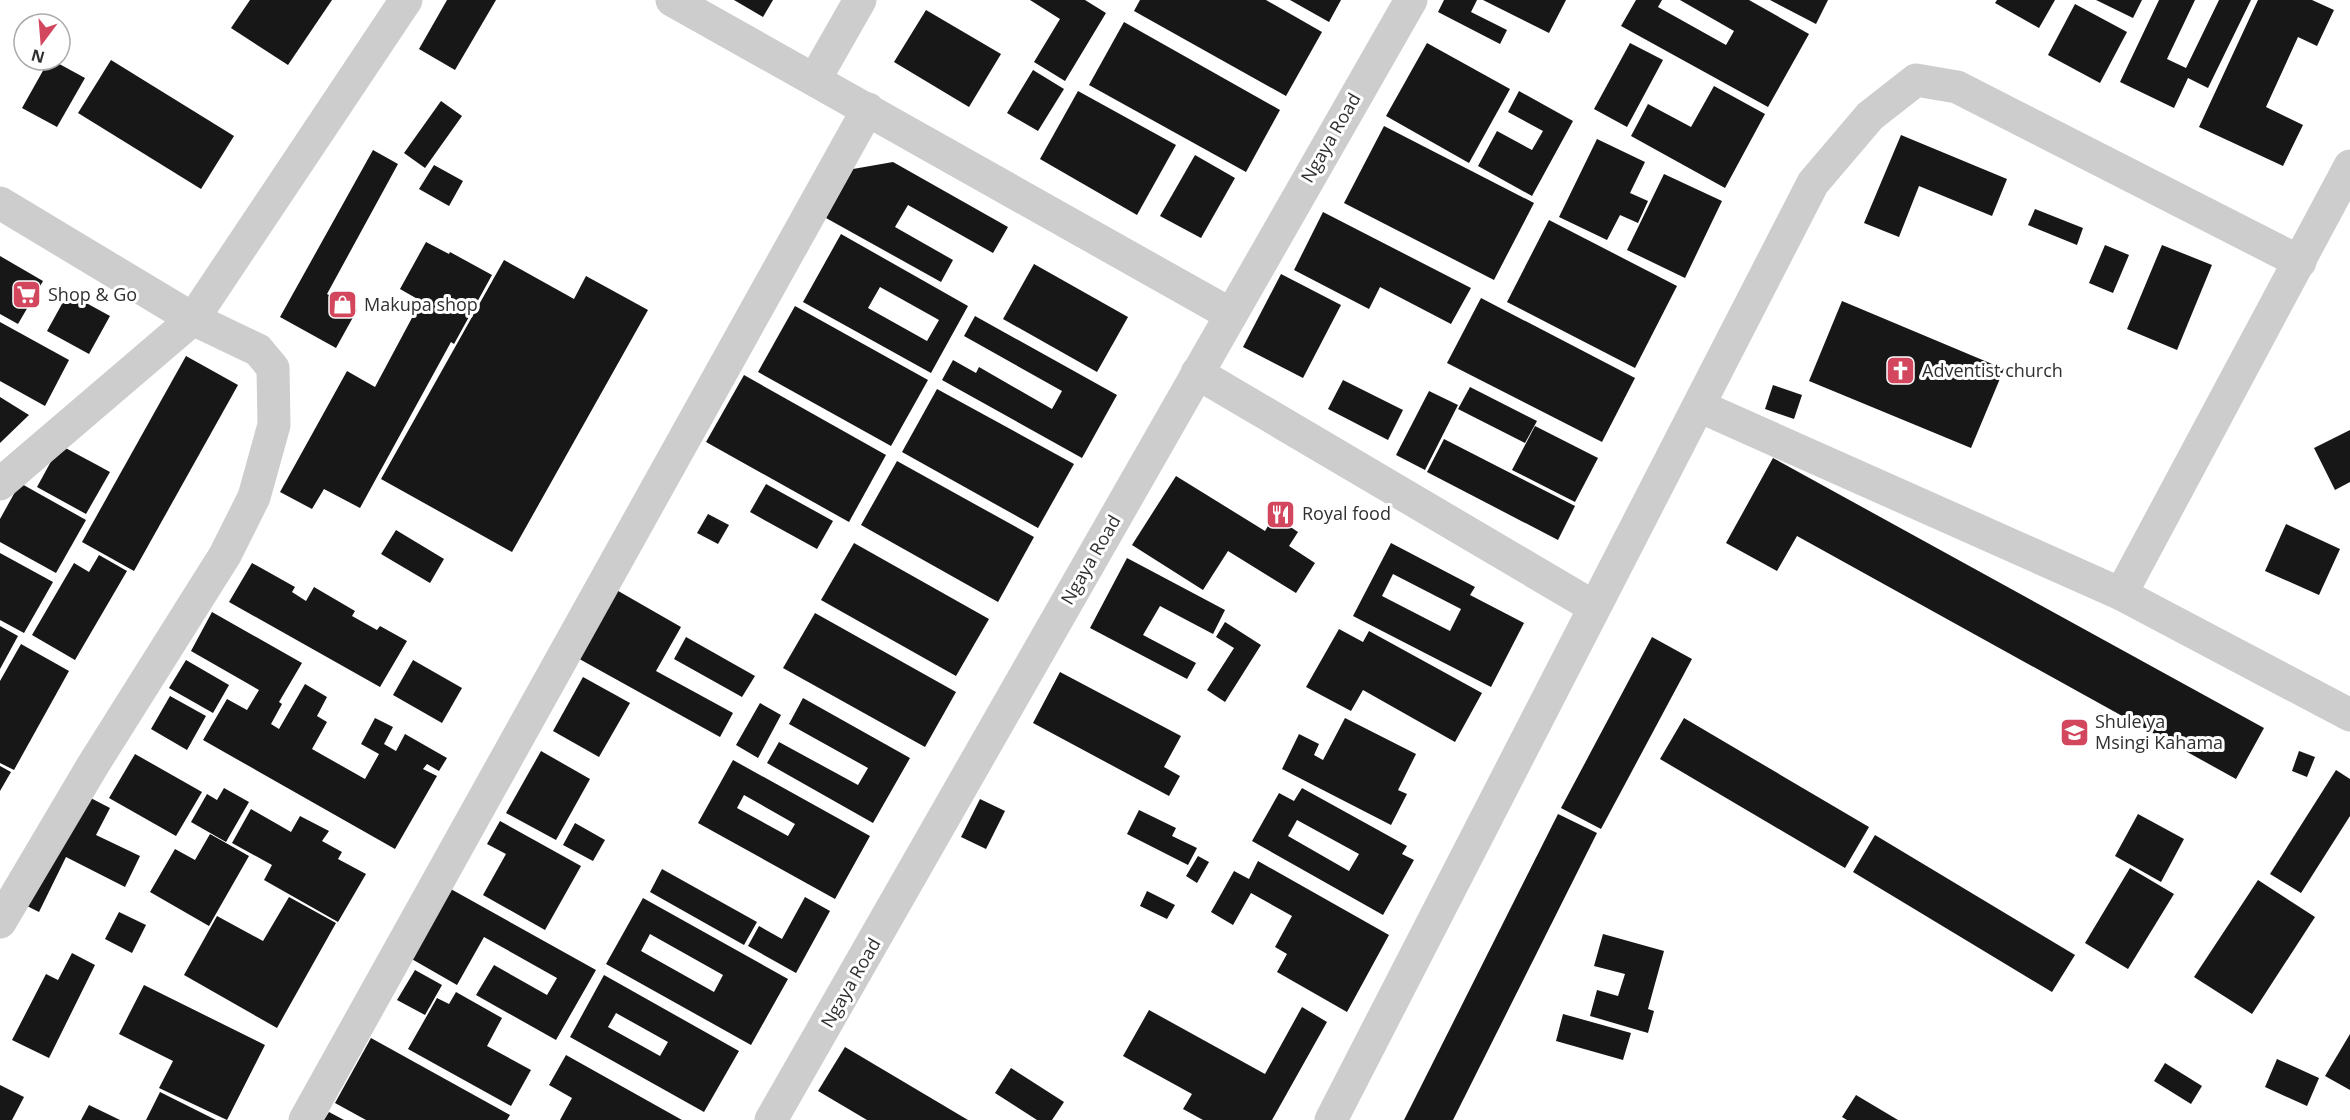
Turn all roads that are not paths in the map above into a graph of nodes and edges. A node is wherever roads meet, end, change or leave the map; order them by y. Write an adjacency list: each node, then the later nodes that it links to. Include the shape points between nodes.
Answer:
1 (406, 0): 11 (street)
2 (672, 0): 5 (street)
3 (860, 0): 5 (street)
4 (1410, 0): 10 (street, Ngaya Road)
5 (815, 79): 6 (street)
6 (868, 109): 10 (street); 19 (street)
7 (2350, 166): 9 (street)
8 (0, 203): 11 (street)
9 (2300, 262): 13 (street, via 1957,87 1916,80 1870,116 1813,183); 15 (street)
10 (1230, 314): 12 (street, Ngaya Road)
11 (193, 319): 14 (street); 18 (street, via 258,350 273,368 274,425 254,497 225,555)
12 (1197, 373): 16 (street); 20 (street, Ngaya Road)
13 (1699, 406): 15 (street); 16 (street)
14 (0, 484)
15 (2121, 594): 17 (street)
16 (1594, 607): 21 (street)
17 (2350, 716)
18 (0, 922)
19 (304, 1120)
20 (771, 1120)
21 (1331, 1120)

